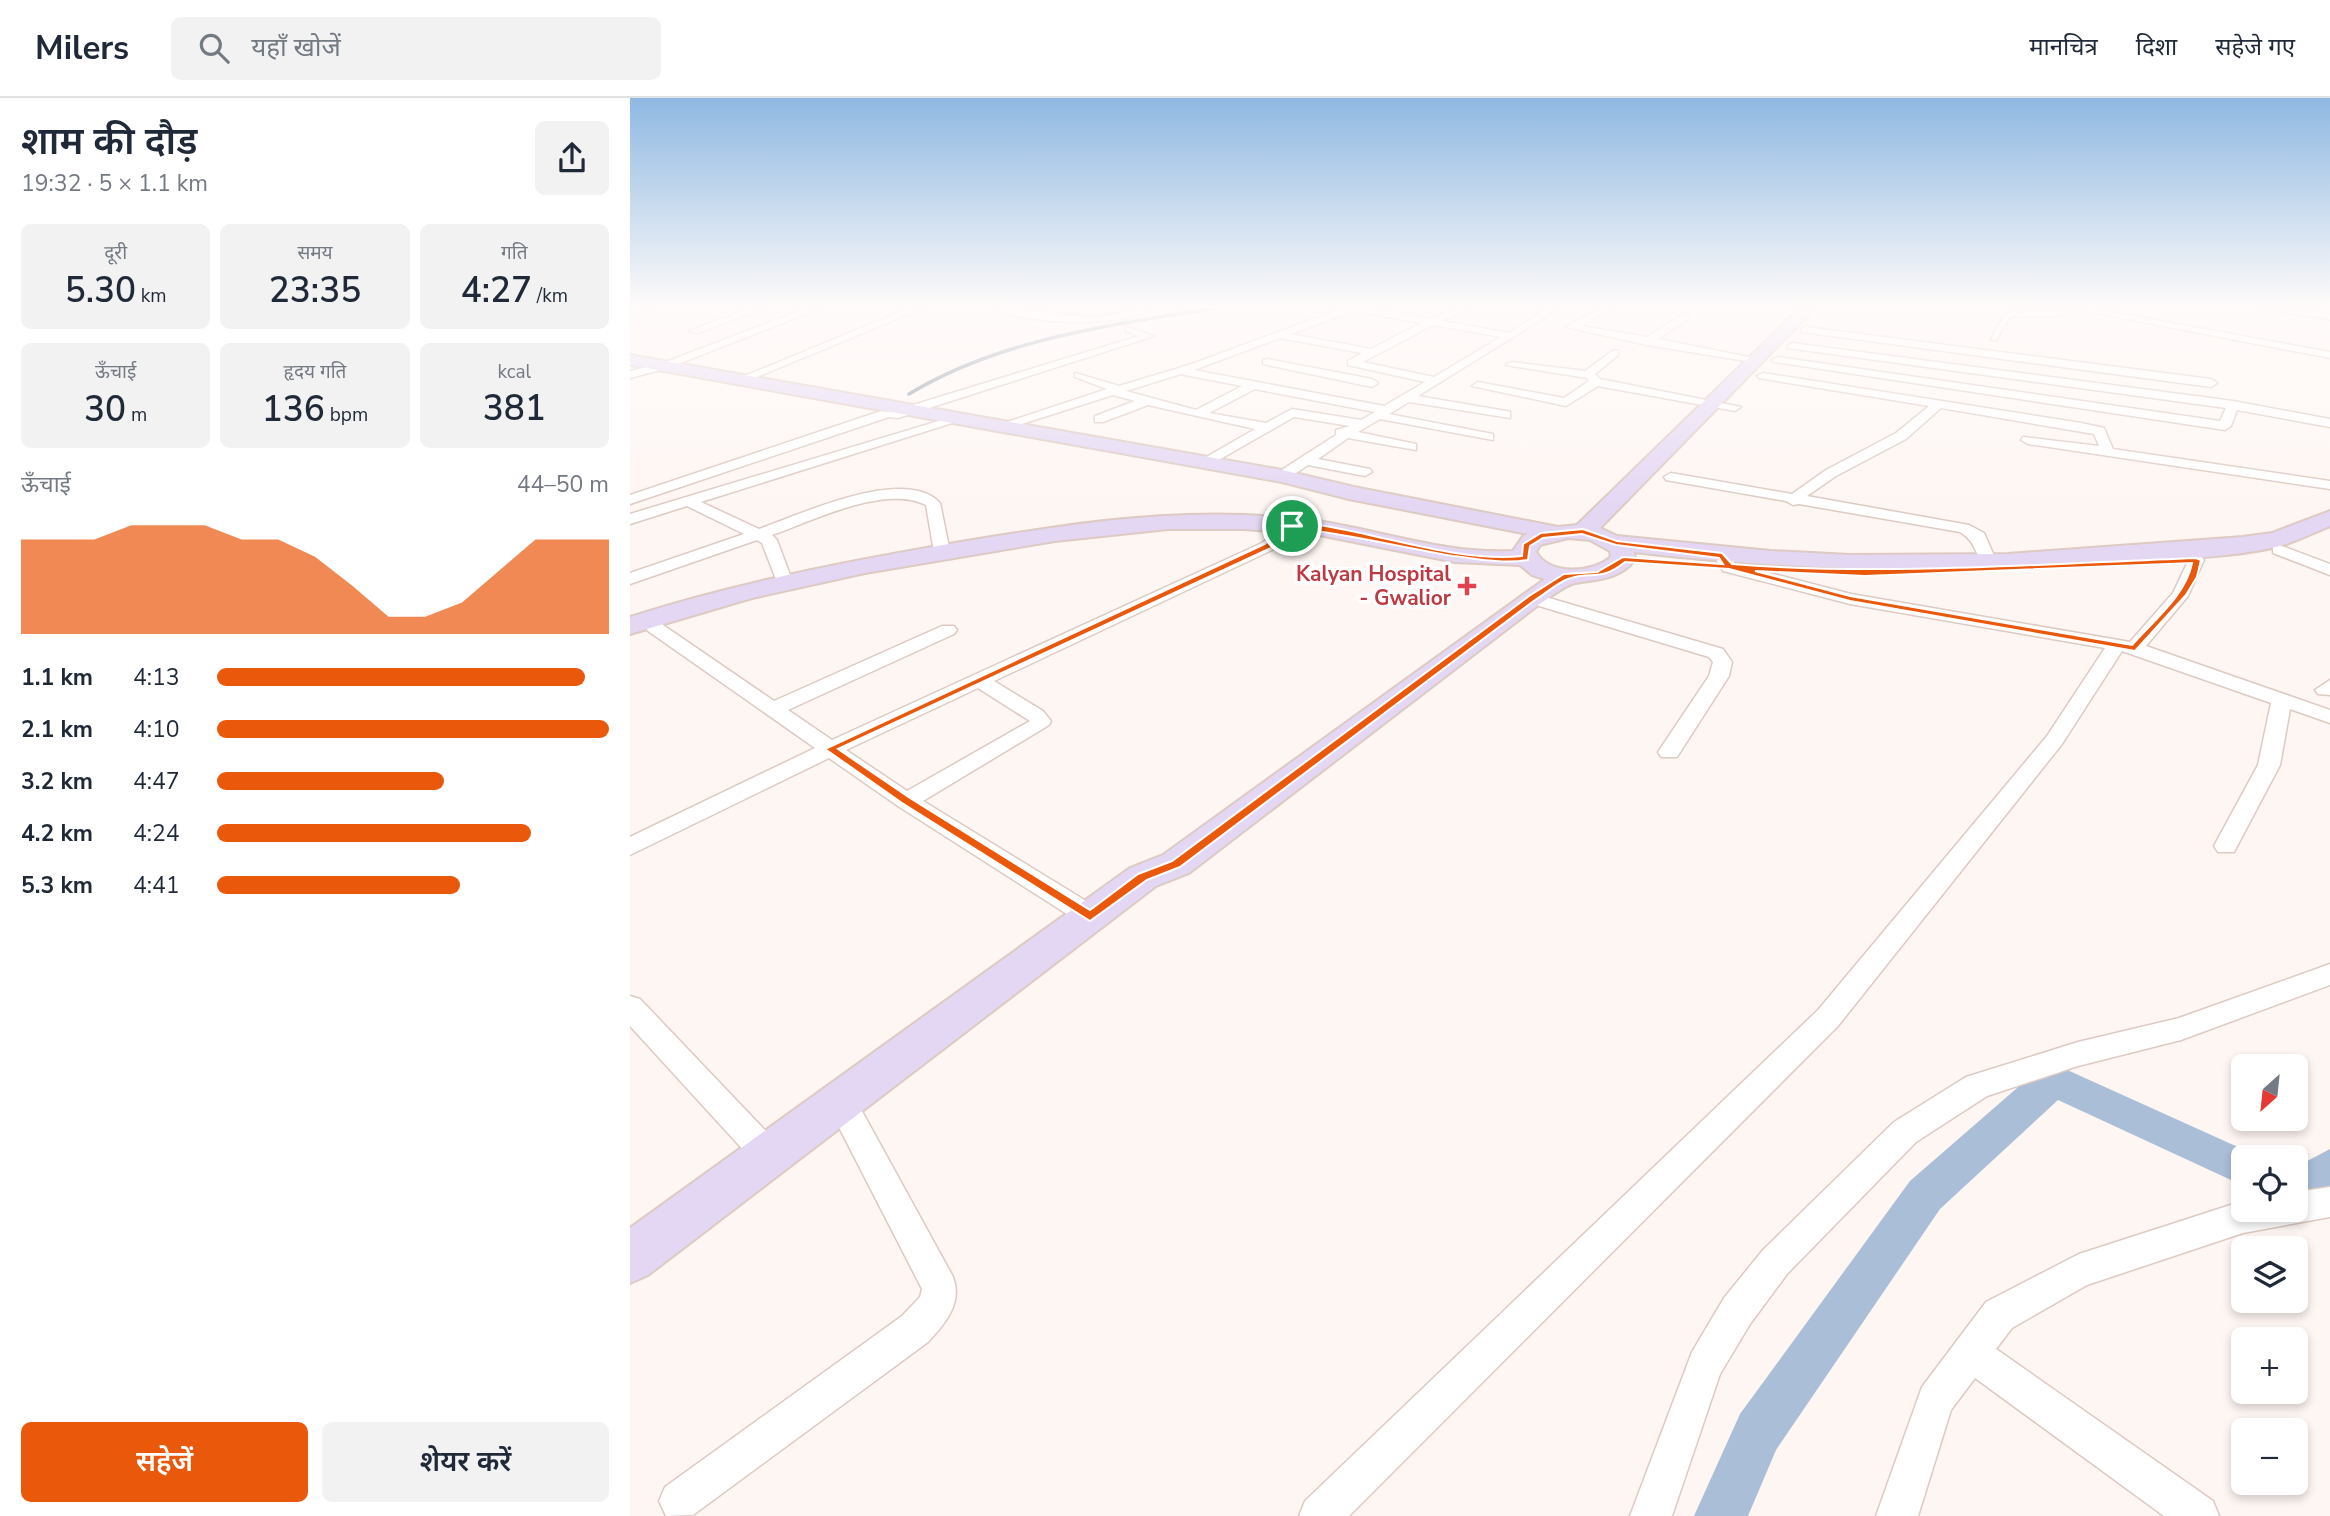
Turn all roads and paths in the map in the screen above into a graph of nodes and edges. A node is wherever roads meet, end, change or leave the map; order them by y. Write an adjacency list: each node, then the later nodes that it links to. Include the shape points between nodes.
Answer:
1 (682, 374): 37 (main road)
2 (697, 374): 22 (main road)
3 (755, 374): 22 (street)
4 (1023, 374): 37 (street)
5 (1171, 374): 28 (street)
6 (1198, 374): 19 (street)
7 (1328, 374): 26 (street)
8 (1400, 374): 23 (street)
9 (1447, 374): 23 (street)
10 (1564, 374): 21 (street)
11 (1596, 374): 21 (street)
12 (1753, 374): 32 (main road)
13 (1757, 374): 35 (main road)
14 (1792, 374): 33 (street)
15 (1899, 374): 30 (street)
16 (2003, 374): 20 (street)
17 (2147, 374): 24 (street)
18 (1079, 375): 28 (street)
19 (1207, 376): 25 (street); 31 (street)
20 (2022, 376): 30 (street); 34 (street)
21 (1592, 379): 27 (street, via 1566,402); 32 (street)
22 (741, 380): 37 (main road)
23 (1435, 381): 29 (street)
24 (2211, 383)
25 (1254, 385): 36 (street); 38 (street)
26 (1389, 386)
27 (1478, 386)
28 (1117, 391): 31 (street); 45 (street)
29 (1408, 393): 36 (street); 39 (street)
30 (2011, 395): 34 (street, via 2225,426)
31 (1147, 401): 38 (street); 40 (street)
32 (1714, 403): 35 (street); 69 (main road)
33 (1939, 404): 52 (street, via 2099,431); 63 (street, via 1902,436 1845,463 1810,484)
34 (2234, 405): 43 (street)
35 (1735, 407): 47 (main road)
36 (1381, 412): 44 (street); 49 (street)
37 (895, 413): 42 (main road); 61 (street)
38 (1197, 414): 46 (street)
39 (1506, 415)
40 (1099, 419)
41 (1279, 420): 44 (street, via 1297,412); 46 (street); 48 (street)
42 (952, 421): 45 (main road); 60 (main road, via 1316,492); 62 (street)
43 (2330, 423)
44 (1361, 424): 48 (street)
45 (1001, 426): 55 (main road)
46 (1266, 427): 55 (street)
47 (1717, 427)
48 (1346, 434): 51 (street); 54 (street)
49 (1488, 437)
50 (2028, 440): 52 (street)
51 (1411, 447)
52 (2108, 453): 59 (street)
53 (1689, 457): 58 (main road)
54 (1304, 460): 56 (street); 57 (street)
55 (1208, 462): 57 (main road)
56 (1365, 472)
57 (1282, 476): 60 (main road)
58 (1666, 482): 63 (street)
59 (2330, 485)
60 (1349, 493): 68 (main road)
61 (630, 500)
62 (685, 500): 65 (street); 70 (street)
63 (1793, 501): 75 (street, via 1964,528 1978,536)
64 (2330, 518): 75 (main road, via 2277,539 2243,544)
65 (630, 519)
66 (1625, 521): 72 (main road)
67 (1292, 526): 74 (main road, via 1196,522 1019,539); 78 (main road); 87 (street, via 1268,546)
68 (1553, 532): 69 (main road); 78 (main road, via 1532,540 1524,552)
69 (1583, 532): 72 (main road)
70 (761, 535): 74 (street, via 860,499 897,493 933,503); 80 (street); 81 (street, via 769,540)
71 (2330, 536): 73 (main road)
72 (1615, 547): 77 (main road); 78 (main road, via 1609,571 1597,574)
73 (2279, 550): 76 (main road); 79 (street)
74 (942, 552): 81 (main road)
75 (1989, 560): 77 (main road)
76 (2196, 560): 77 (main road, via 1865,573); 86 (street, via 2183,593)
77 (1725, 561): 86 (street, via 1850,599)
78 (1544, 568): 82 (main road); 96 (main road, via 1161,848)
79 (2330, 570)
80 (630, 579)
81 (785, 583): 83 (main road)
82 (1532, 598): 92 (street, via 1716,653 1723,662 1719,676); 96 (main road, via 1176,864)
83 (655, 617): 84 (main road); 89 (street, via 654,627)
84 (630, 625)
85 (948, 630): 89 (street)
86 (2126, 647): 88 (street); 109 (street, via 1828,1018)
87 (979, 680): 91 (street); 93 (street, via 1036,715 1039,725)
88 (2281, 701): 90 (street); 94 (street, via 2269,765)
89 (773, 709): 91 (street)
90 (2330, 717)
91 (830, 749): 93 (street); 95 (street)
92 (1669, 752)
93 (906, 801): 97 (street)
94 (2226, 846)
95 (630, 847)
96 (1143, 877): 97 (main road)
97 (1090, 916): 100 (main road)
98 (2330, 974): 110 (street, via 2181,1029 2078,1054 1977,1086 1905,1132 1775,1262 1737,1311 1705,1365)
99 (630, 1007): 101 (street)
100 (841, 1102): 101 (main road); 107 (street, via 940,1287 940,1299 915,1329)
101 (769, 1156): 105 (main road)
102 (2330, 1202): 103 (street)
103 (2308, 1206)
104 (2231, 1221): 106 (street, via 2079,1271 1999,1315)
105 (630, 1258)
106 (1971, 1353): 108 (street); 111 (street, via 1935,1400)
107 (679, 1501)
108 (2190, 1513)
109 (1320, 1516)
110 (1651, 1516)
111 (1897, 1516)

